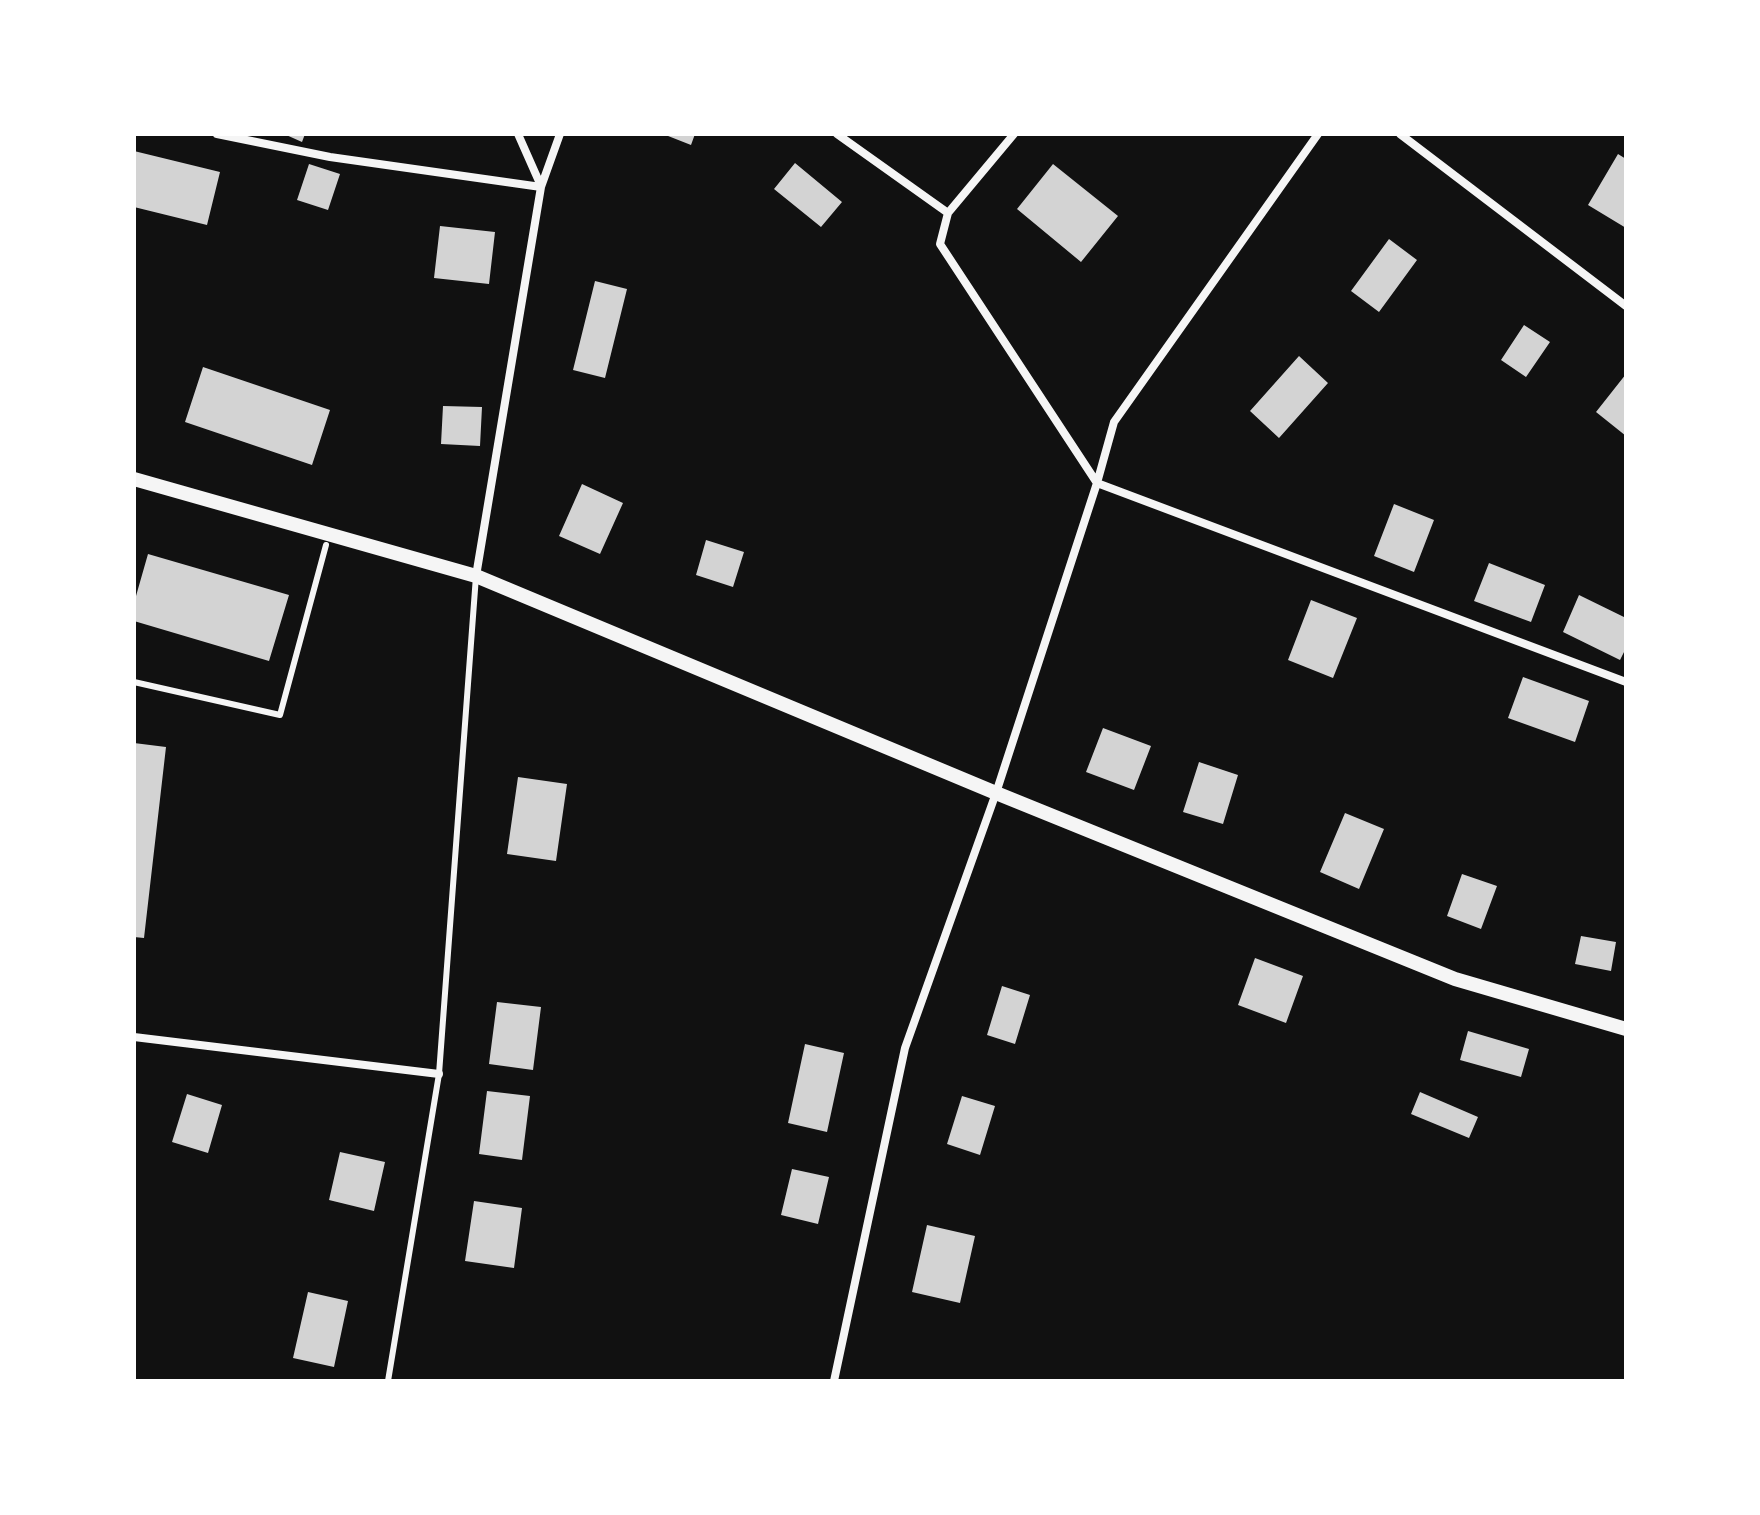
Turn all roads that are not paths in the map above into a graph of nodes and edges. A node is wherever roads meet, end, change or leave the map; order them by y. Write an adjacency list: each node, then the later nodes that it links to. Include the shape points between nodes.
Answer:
1 (217, 134): 8 (street, via 330,157)
2 (518, 134): 8 (street)
3 (560, 134): 8 (street)
4 (837, 134): 9 (street)
5 (1014, 134): 9 (street)
6 (1318, 134): 12 (street, via 1114,422)
7 (1400, 134): 10 (street)
8 (541, 187): 14 (street)
9 (948, 213): 12 (street, via 940,244)
10 (1626, 306)
11 (134, 479): 14 (street)
12 (1097, 483): 16 (street); 17 (street)
13 (326, 545): 15 (lane, via 280,715)
14 (476, 576): 17 (street); 20 (lane)
15 (134, 682)
16 (1626, 682)
17 (996, 793): 18 (street, via 1455,979); 22 (street, via 905,1048)
18 (1626, 1029)
19 (134, 1037): 20 (street)
20 (439, 1074): 21 (lane)
21 (388, 1381)
22 (834, 1381)

